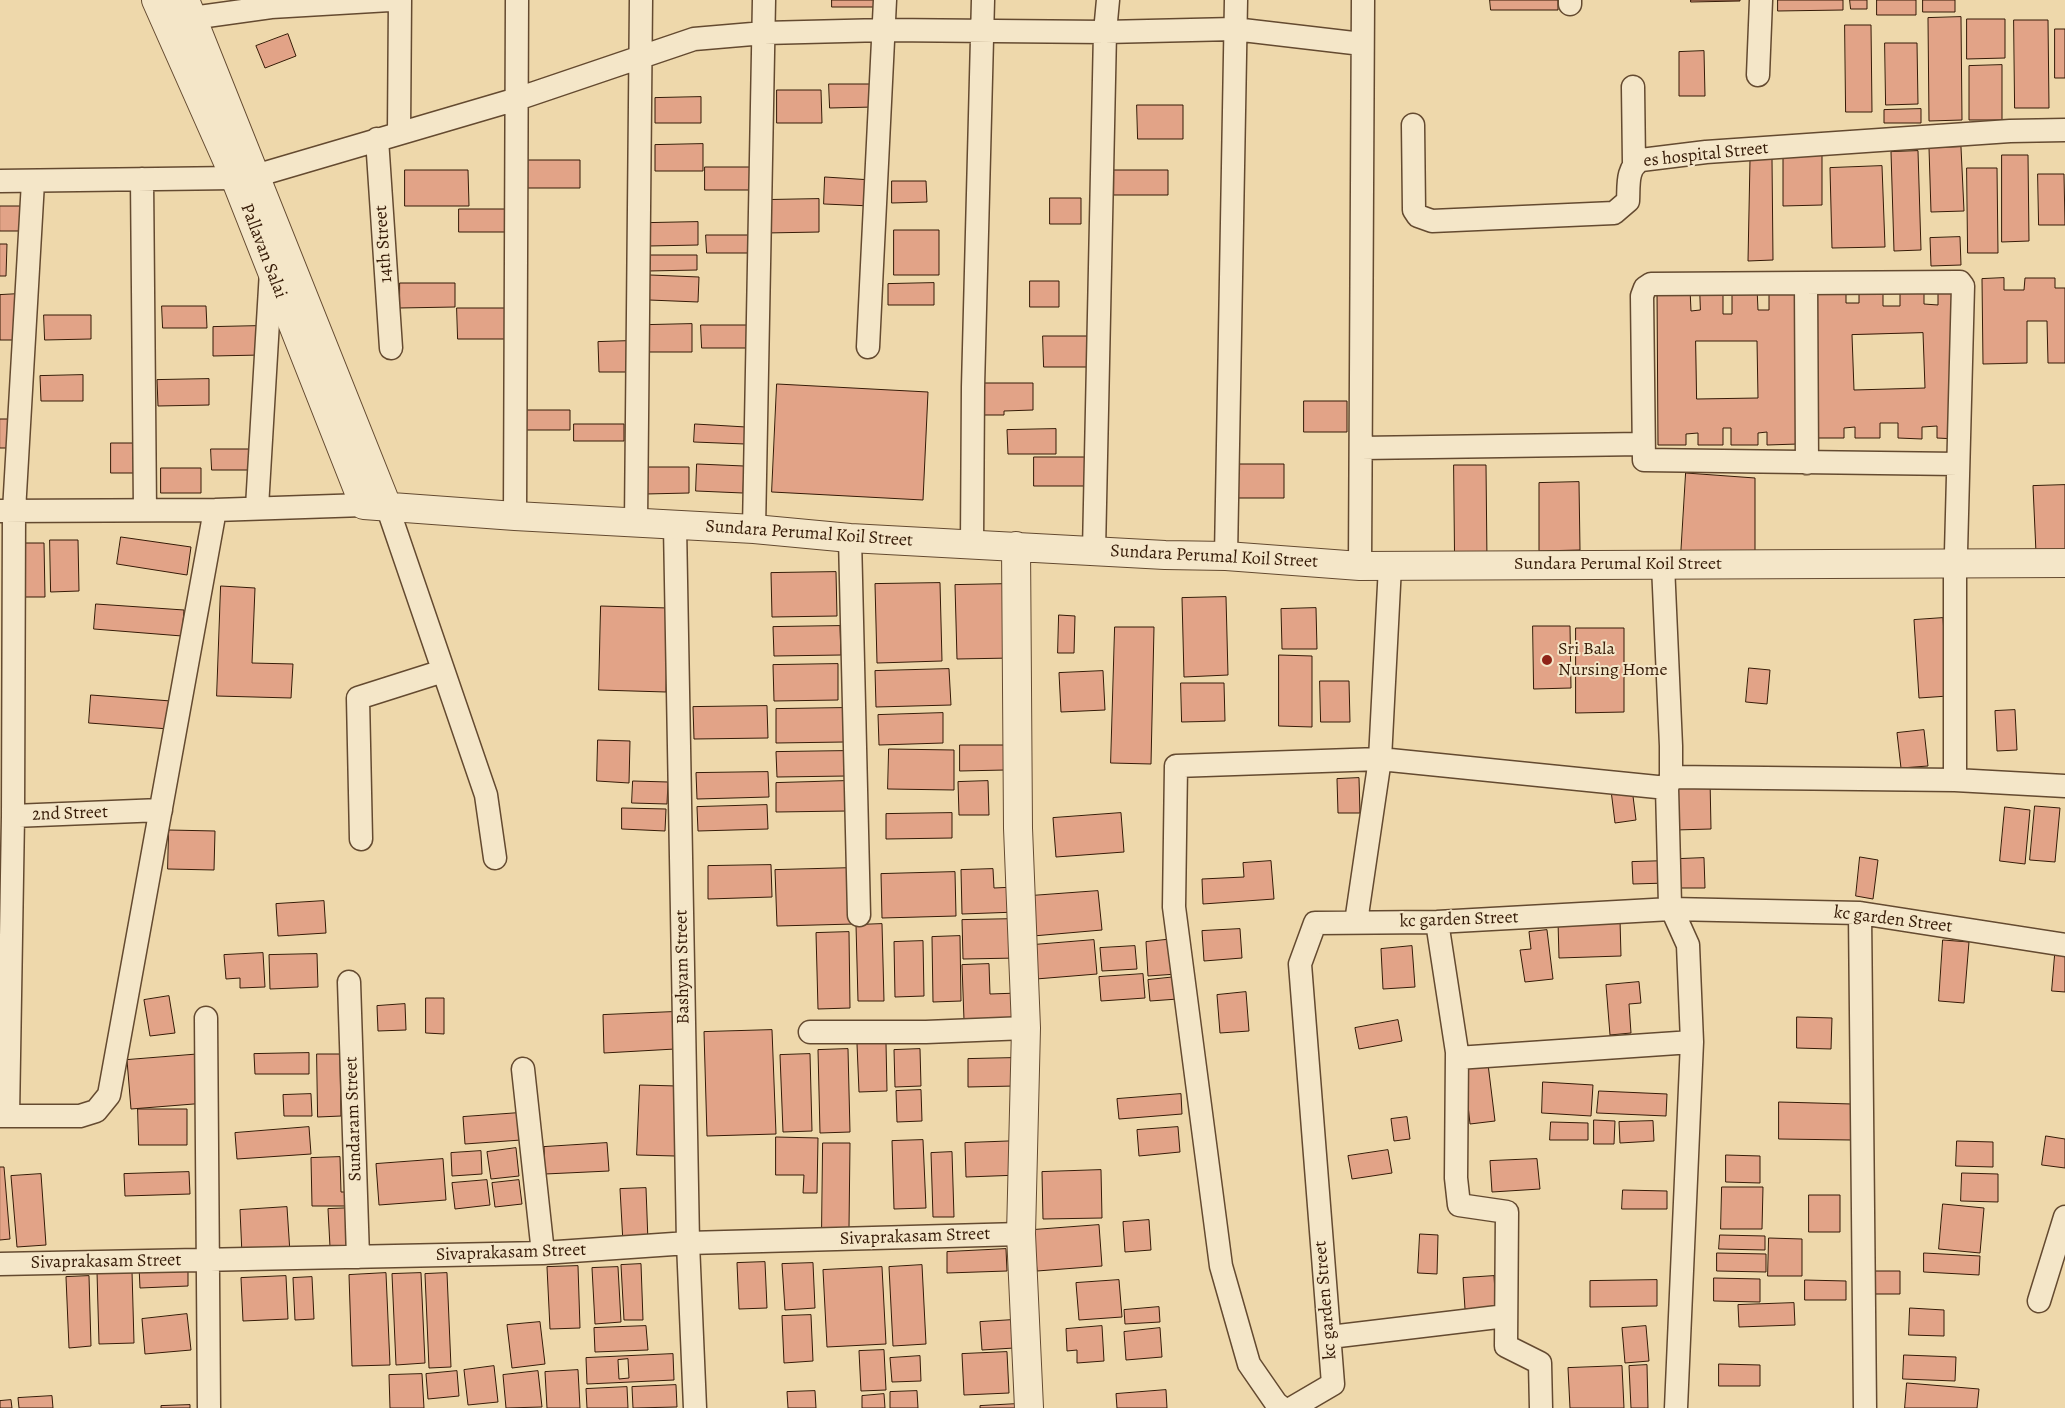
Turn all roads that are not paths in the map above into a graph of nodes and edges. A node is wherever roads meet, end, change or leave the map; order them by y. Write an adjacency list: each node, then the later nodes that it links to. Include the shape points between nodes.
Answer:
1 (156, 0): 30 (street, Pallavan Salai)
2 (390, 0): 13 (street)
3 (400, 0): 27 (street)
4 (517, 0): 24 (street)
5 (641, 0): 21 (street)
6 (764, 0): 19 (street)
7 (886, 0): 16 (street)
8 (983, 0): 17 (street)
9 (1108, 0): 18 (street)
10 (1236, 0): 15 (street)
11 (1362, 0): 20 (street)
12 (1761, 0): 22 (street)
13 (271, 4): 14 (street)
14 (188, 9): 30 (street)
15 (1234, 29): 18 (street); 20 (street); 55 (street)
16 (885, 30): 17 (street); 19 (street); 36 (street)
17 (981, 31): 18 (street); 52 (street)
18 (1106, 32): 54 (street)
19 (764, 33): 21 (street, via 694,39); 50 (street)
20 (1362, 44): 39 (street)
21 (642, 57): 24 (street); 48 (street)
22 (1758, 75)
23 (1633, 87): 29 (street)
24 (517, 99): 27 (street); 47 (street)
25 (1413, 125): 29 (street, es hospital Street, via 1414,210 1418,216 1432,221 1614,213 1628,201)
26 (2065, 130): 29 (street, es hospital Street, via 1706,152)
27 (399, 132): 28 (street)
28 (377, 139): 30 (street); 37 (street, 14th Street)
29 (1634, 163)
30 (245, 177): 31 (street); 34 (street, Pallavan Salai); 42 (street)
31 (142, 179): 33 (street); 44 (street)
32 (0, 181): 33 (street)
33 (34, 182): 46 (street, 2nd Street)
34 (271, 270): 42 (street, Pallavan Salai); 43 (street)
35 (1806, 284): 38 (street, via 1651,284 1645,288 1642,296); 40 (street); 41 (street, via 1960,282 1963,286)
36 (868, 347)
37 (391, 348)
38 (1642, 444): 39 (street); 40 (street, via 1644,460 1648,462)
39 (1361, 448): 59 (street)
40 (1807, 463): 41 (street)
41 (1958, 464): 57 (street)
42 (375, 506): 43 (street); 47 (street, Sundara Perumal Koil Street); 61 (street)
43 (257, 507): 45 (street)
44 (145, 510): 45 (street); 46 (street)
45 (215, 510): 66 (street)
46 (7, 511): 67 (street, 2nd Street)
47 (515, 516): 48 (street, Sundara Perumal Koil Street)
48 (636, 522): 49 (street, Sundara Perumal Koil Street)
49 (675, 526): 50 (street, Sundara Perumal Koil Street); 86 (street, Bashyam Street)
50 (754, 529): 51 (street, Sundara Perumal Koil Street)
51 (850, 538): 52 (street, Sundara Perumal Koil Street); 72 (street)
52 (972, 543): 53 (street, Sundara Perumal Koil Street)
53 (1016, 546): 54 (street, Sundara Perumal Koil Street); 78 (street, via 1018,828)
54 (1094, 551): 55 (street, Sundara Perumal Koil Street)
55 (1226, 556): 59 (street, Sundara Perumal Koil Street)
56 (2065, 563): 57 (street, Sundara Perumal Koil Street)
57 (1955, 564): 58 (street, Sundara Perumal Koil Street); 63 (street)
58 (1663, 565): 60 (street, Sundara Perumal Koil Street); 64 (street)
59 (1360, 566): 60 (street, Sundara Perumal Koil Street)
60 (1390, 566): 62 (street)
61 (443, 672): 68 (street, via 358,698); 69 (street, via 486,795)
62 (1380, 759): 64 (street); 73 (street); 97 (street, via 1176,766 1174,907 1221,1266 1249,1364)
63 (1955, 780): 64 (street); 65 (street)
64 (1669, 783): 70 (street)
65 (2065, 786)
66 (161, 810): 67 (street, 2nd Street); 83 (street, via 109,1095 96,1111 80,1116)
67 (13, 816): 83 (street)
68 (361, 839)
69 (495, 858)
70 (1671, 909): 71 (street, kc garden Street); 74 (street, kc garden Street); 80 (street, via 1688,945)
71 (1860, 913): 75 (street, kc garden Street); 101 (street)
72 (858, 915)
73 (1356, 922): 74 (street, kc garden Street); 93 (street, kc garden Street, via 1315,923 1300,964)
74 (1437, 922): 81 (street)
75 (2065, 945)
76 (349, 982): 88 (street, Sundaram Street)
77 (206, 1018): 89 (street)
78 (1026, 1028): 79 (street); 85 (street)
79 (810, 1032)
80 (1692, 1042): 81 (street); 100 (street)
81 (1457, 1058): 92 (street, via 1456,1178 1459,1205 1507,1212)
82 (523, 1069): 87 (street)
83 (4, 1116)
84 (2065, 1217): 91 (street)
85 (1021, 1234): 86 (street, Sivaprakasam Street); 96 (street)
86 (688, 1243): 87 (street, Sivaprakasam Street); 95 (street, Bashyam Street)
87 (543, 1253): 88 (street, Sivaprakasam Street)
88 (358, 1257): 89 (street, Sivaprakasam Street)
89 (208, 1260): 90 (street, Sivaprakasam Street); 94 (street)
90 (0, 1264)
91 (2039, 1301)
92 (1506, 1316): 93 (street); 99 (street, via 1506,1346 1540,1363)
93 (1330, 1337): 98 (street, kc garden Street, via 1333,1384)
94 (209, 1408)
95 (695, 1408)
96 (1029, 1408)
97 (1282, 1408)
98 (1292, 1408)
99 (1541, 1408)
100 (1676, 1408)
101 (1865, 1408)

